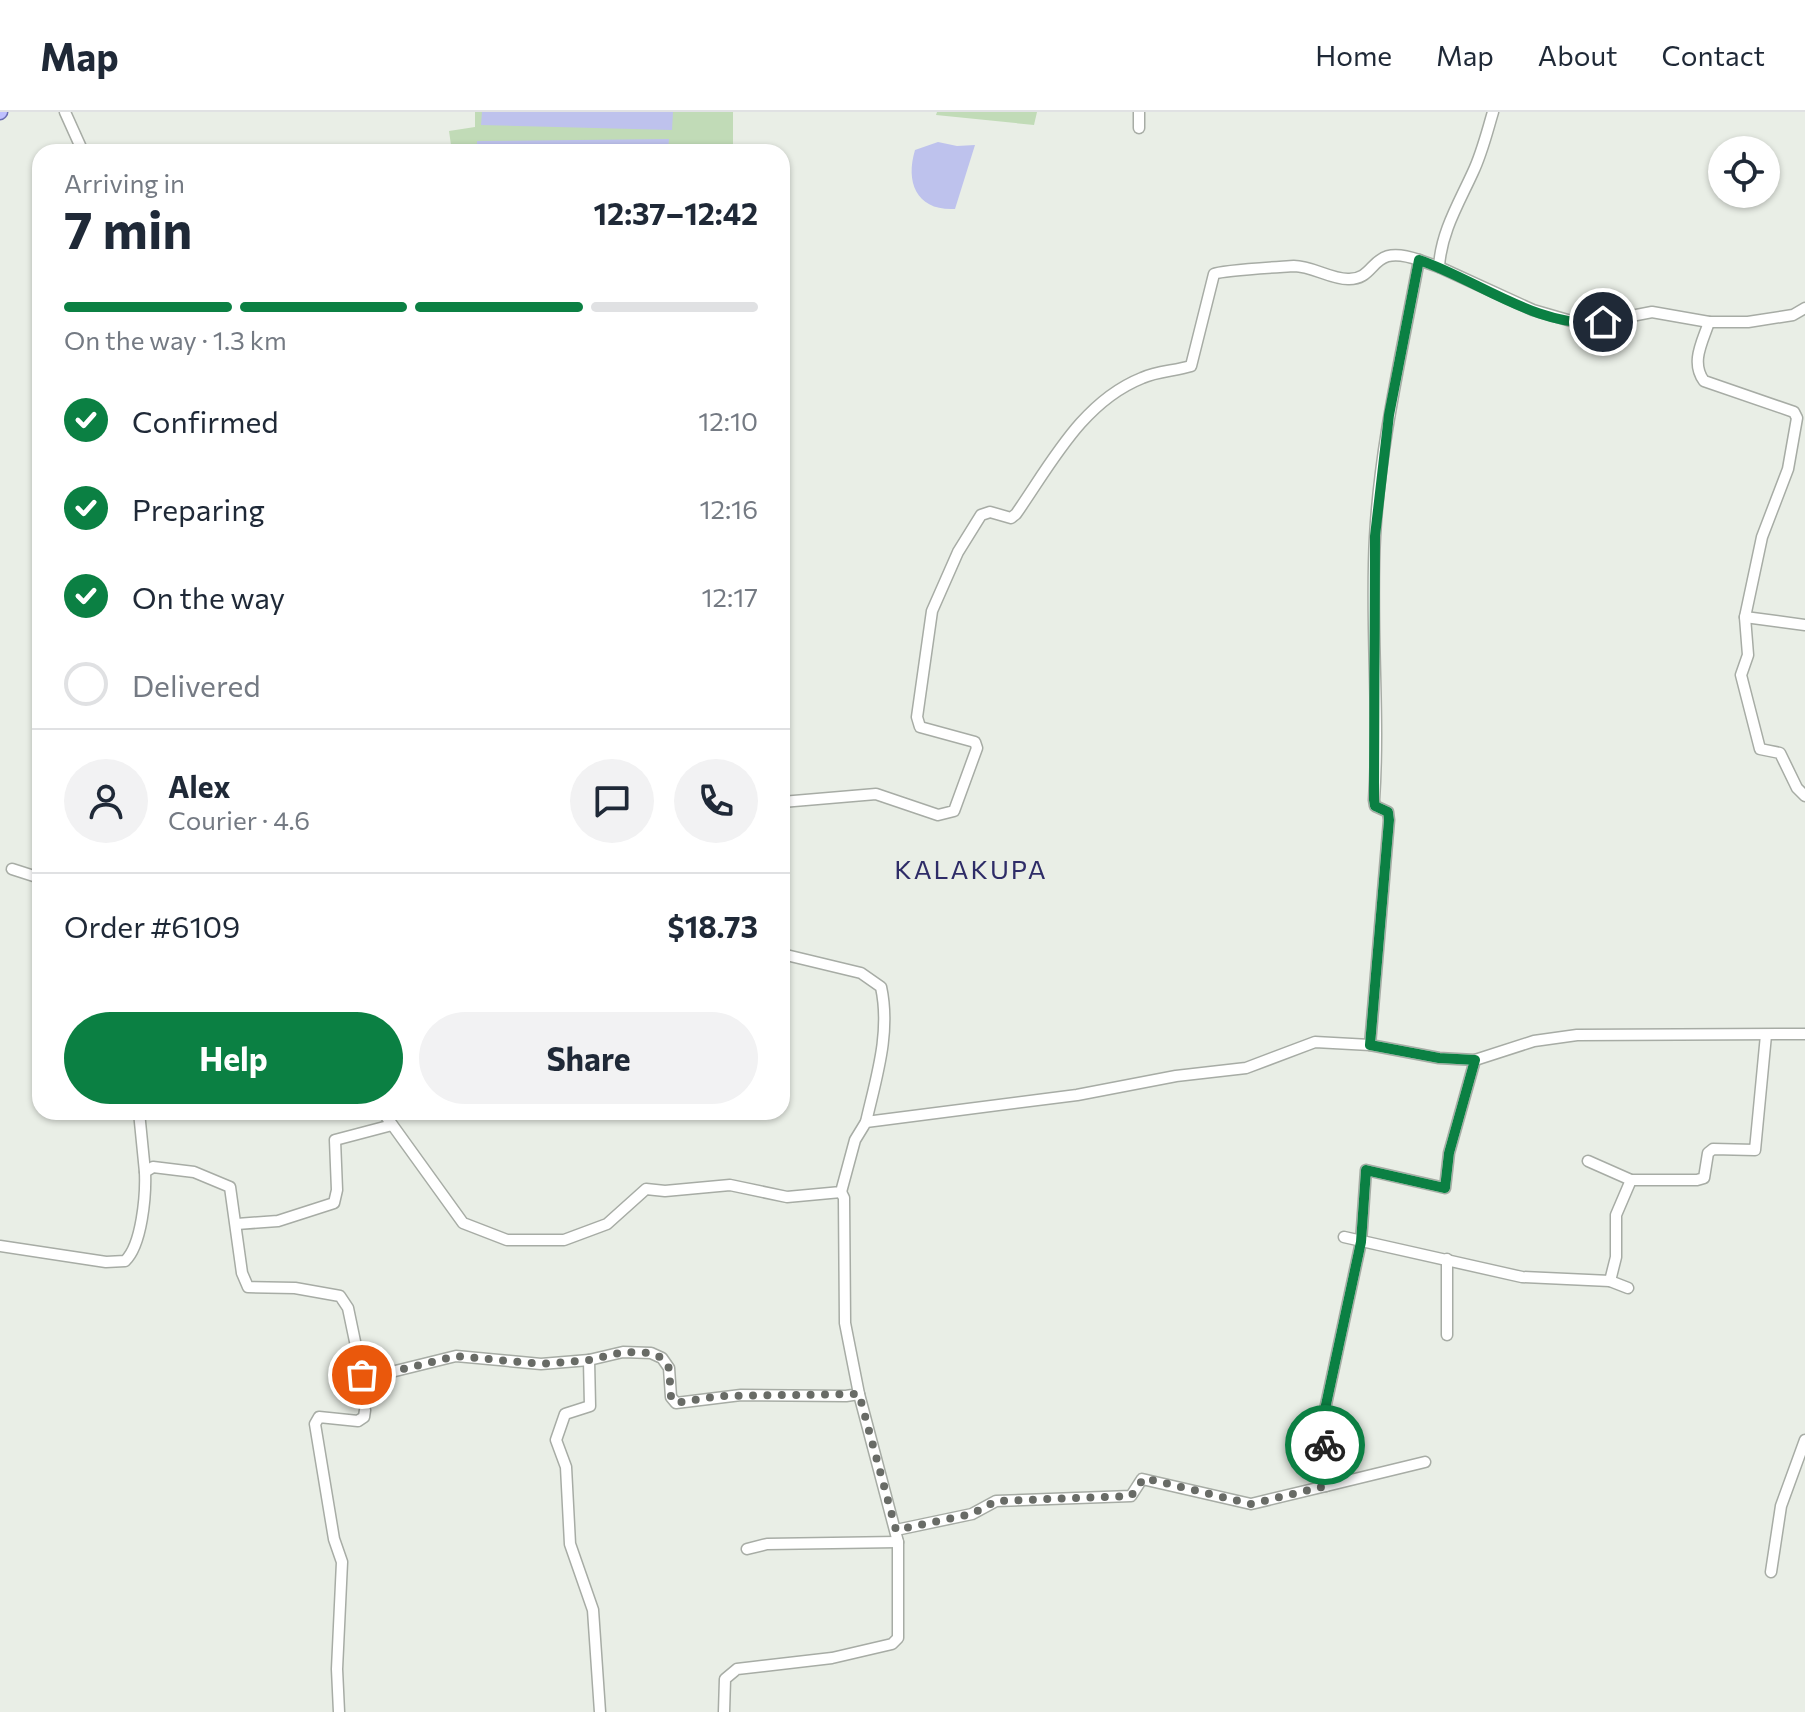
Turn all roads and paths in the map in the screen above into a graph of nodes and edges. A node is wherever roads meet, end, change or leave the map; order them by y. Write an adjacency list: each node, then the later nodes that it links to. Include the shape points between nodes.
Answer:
1 (65, 112): 5 (street)
2 (1139, 112): 4 (street)
3 (1493, 112): 7 (street, via 1475,169 1452,215)
4 (1139, 128)
5 (79, 144)
6 (1419, 260): 7 (street); 13 (street, via 1397,252 1347,279 1293,266 1214,274 1191,366 1144,377 1111,394 1083,418 1016,514 981,515 958,552 932,611 917,717 928,731 975,742 954,811 938,815 876,794); 19 (street, via 1389,415 1375,536 1374,800 1389,820)
7 (1439, 267): 9 (street, via 1533,310 1585,325 1652,312)
8 (1805, 308): 9 (street, via 1748,322)
9 (1709, 322): 10 (street, via 1698,356 1698,374 1704,381 1794,412 1797,418 1788,469 1762,537)
10 (1745, 617): 11 (street); 12 (street, via 1748,655 1741,675 1760,749 1780,753)
11 (1805, 625)
12 (1805, 796)
13 (790, 801)
14 (12, 869): 15 (street)
15 (32, 875)
16 (790, 956): 23 (street, via 861,973 881,987 887,1012 884,1043)
17 (1805, 1034): 18 (street)
18 (1766, 1035): 20 (street, via 1577,1035 1534,1041); 27 (street, via 1755,1150 1713,1149 1704,1178 1697,1180)
19 (1370, 1045): 20 (street); 23 (street, via 1315,1042 1246,1068)
20 (1475, 1060): 31 (street, via 1449,1153 1447,1185 1441,1188 1366,1170)
21 (140, 1120): 26 (street)
22 (389, 1120): 24 (street)
23 (866, 1122): 28 (street, via 855,1140)
24 (392, 1125): 28 (street, via 463,1223 507,1240 564,1240 607,1224 646,1189 730,1185 787,1197); 29 (street, via 335,1140 334,1203 278,1221)
25 (1588, 1161): 27 (street)
26 (145, 1172): 29 (street, via 153,1167 194,1172 224,1182 230,1187); 32 (street, via 144,1208 125,1261)
27 (1631, 1180): 34 (street, via 1616,1215)
28 (841, 1192): 38 (street, via 845,1323)
29 (237, 1224): 37 (street, via 248,1287 340,1296 348,1308 362,1375 456,1356 541,1364)
30 (1344, 1237): 31 (street)
31 (1361, 1242): 33 (street); 43 (street, via 1324,1414)
32 (0, 1246)
33 (1447, 1259): 34 (street, via 1522,1277); 36 (street)
34 (1610, 1281): 35 (street)
35 (1628, 1288)
36 (1447, 1335)
37 (589, 1360): 38 (street, via 623,1352 662,1358 676,1403 719,1396); 49 (street, via 590,1406 565,1414 556,1440 566,1467 570,1544 593,1610)
38 (859, 1394): 44 (street)
39 (365, 1410): 48 (street, via 358,1421 319,1417 315,1424 342,1562)
40 (1805, 1440): 42 (street)
41 (1425, 1462): 43 (street)
42 (1800, 1469): 47 (street, via 1781,1506)
43 (1326, 1486): 44 (street, via 1251,1504 1142,1479 1131,1496 996,1501 972,1514)
44 (896, 1530): 45 (street)
45 (898, 1542): 46 (street, via 767,1544); 50 (street, via 898,1638 892,1644 832,1658 737,1669 725,1679)
46 (747, 1549)
47 (1771, 1572)
48 (339, 1712)
49 (600, 1712)
50 (724, 1712)

